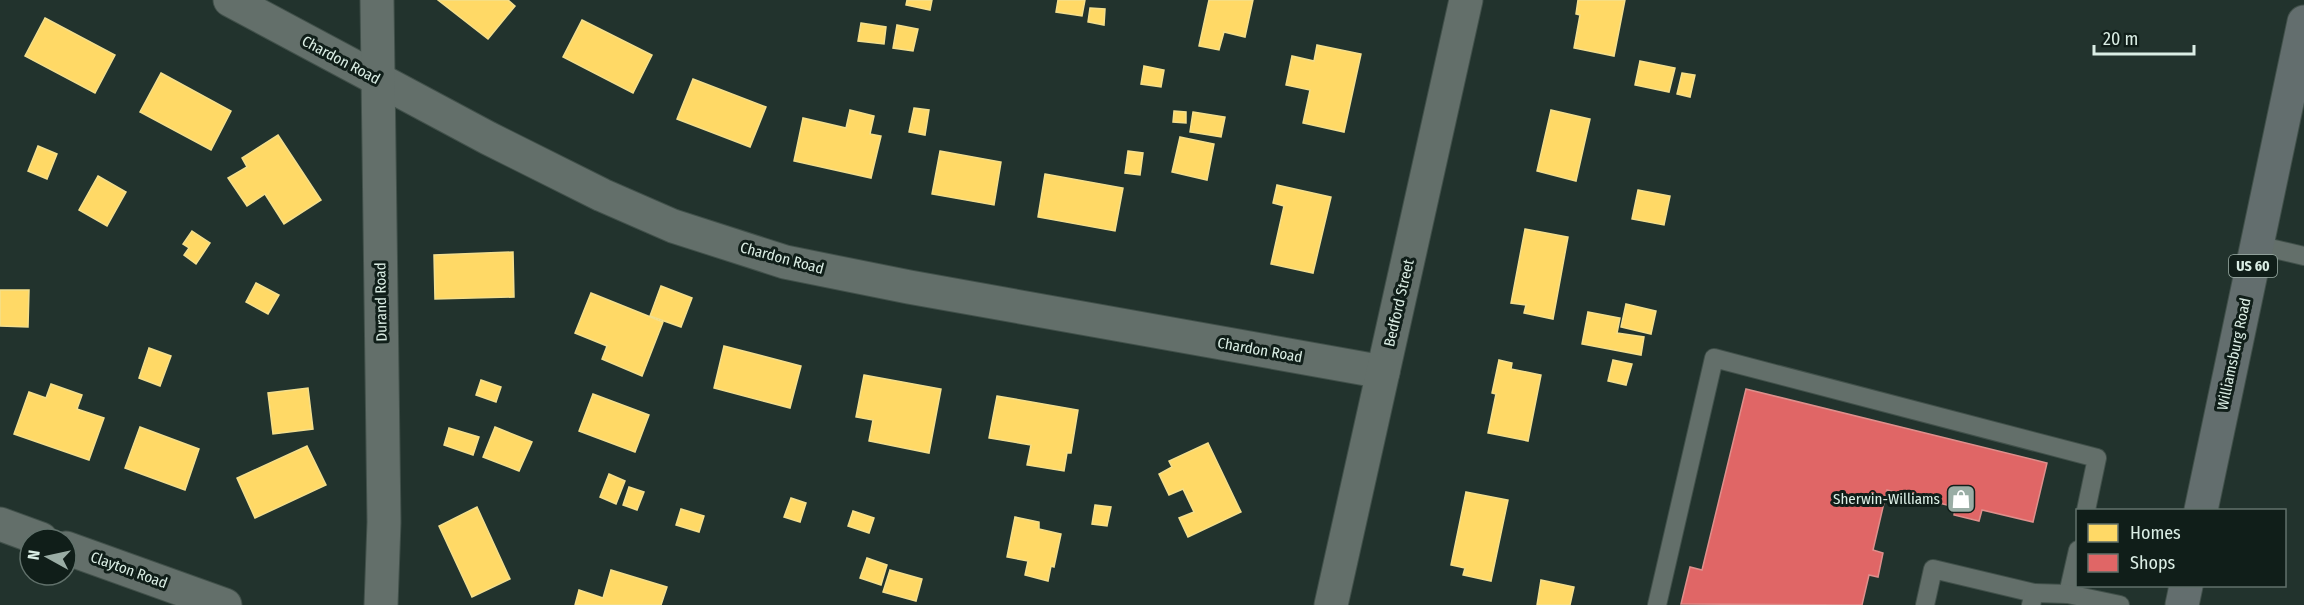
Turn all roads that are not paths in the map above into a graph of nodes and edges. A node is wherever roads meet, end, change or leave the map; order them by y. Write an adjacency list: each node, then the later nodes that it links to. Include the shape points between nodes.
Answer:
1 (230, 0): 5 (street, Chardon Road)
2 (377, 0): 5 (street, Durand Road)
3 (1466, 0): 8 (street, Bedford Street)
4 (2304, 22): 6 (main road, Williamsburg Road / US 60)
5 (378, 80): 8 (street, Chardon Road, via 602,195 674,226 786,262); 19 (street, Durand Road, via 384,522)
6 (2257, 245): 7 (lane); 10 (main road, Williamsburg Road / US 60)
7 (2304, 255)
8 (1383, 372): 20 (street, Bedford Street)
9 (2086, 509): 21 (lane, via 2097,458 1714,358)
10 (2201, 509)
11 (0, 524): 12 (street)
12 (18, 531)
13 (78, 552): 18 (street, Clayton Road)
14 (2076, 559): 16 (lane)
15 (2186, 587): 24 (main road)
16 (2068, 594): 17 (lane); 23 (lane)
17 (2032, 599): 22 (lane, via 1933,569)
18 (225, 605)
19 (381, 605)
20 (1331, 605)
21 (1657, 605)
22 (1925, 605)
23 (2120, 605)
24 (2182, 605)

